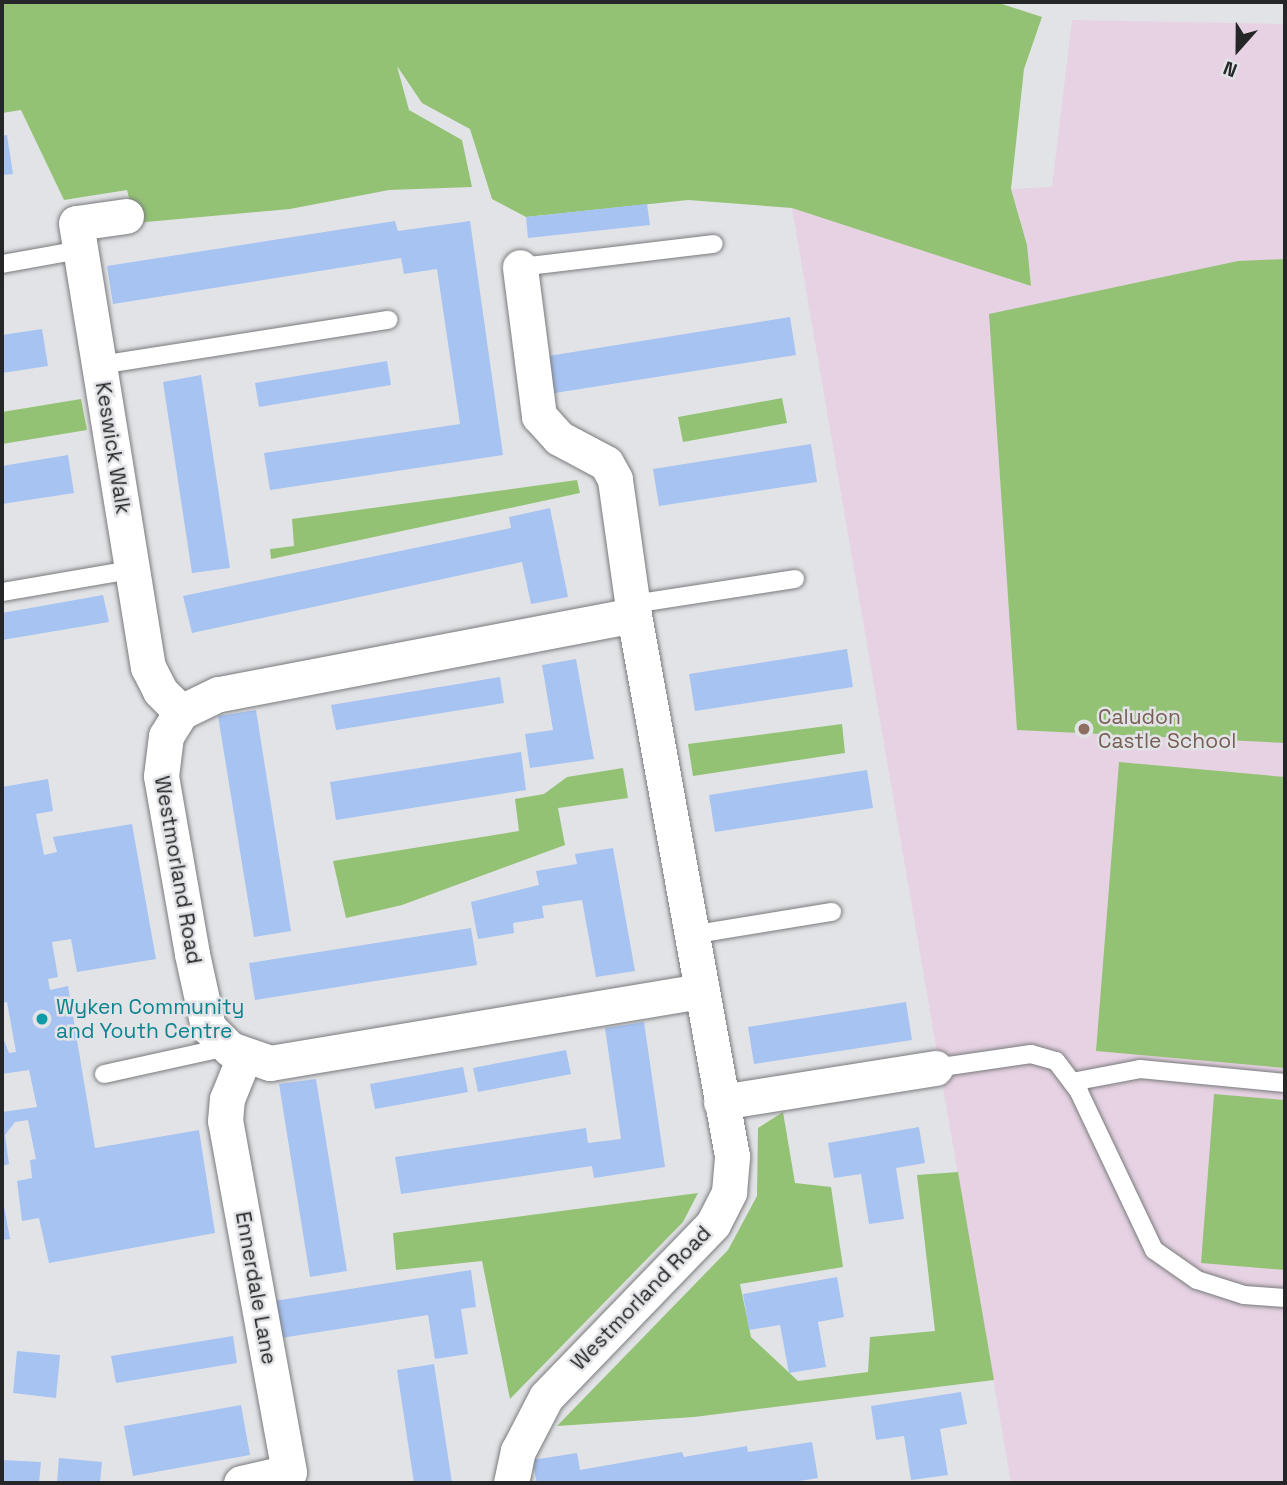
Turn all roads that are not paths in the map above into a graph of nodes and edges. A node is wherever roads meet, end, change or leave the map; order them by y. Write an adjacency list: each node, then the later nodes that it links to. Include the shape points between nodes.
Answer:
1 (127, 216): 3 (street, Keswick Walk, via 76,223)
2 (714, 244): 5 (lane)
3 (80, 250): 4 (lane); 7 (street, Keswick Walk)
4 (2, 264)
5 (520, 267): 11 (street, Westmorland Road, via 539,416 559,438 612,470)
6 (389, 320): 7 (lane)
7 (100, 365): 8 (street, Keswick Walk)
8 (131, 570): 10 (lane); 12 (street, Keswick Walk, via 152,679)
9 (795, 579): 11 (lane)
10 (2, 592)
11 (634, 610): 12 (street, via 218,694); 14 (street, Westmorland Road)
12 (181, 712): 16 (street, Westmorland Road, via 164,743 160,776 203,1013)
13 (832, 912): 14 (lane)
14 (691, 935): 15 (street, Westmorland Road)
15 (702, 991): 16 (street, via 284,1064); 21 (street, Westmorland Road)
16 (236, 1052): 18 (lane); 23 (street, Ennerdale Lane, via 225,1121 289,1472)
17 (935, 1068): 19 (lane, via 1031,1054 1056,1061); 21 (street)
18 (104, 1074)
19 (1072, 1082): 20 (lane, via 1140,1069); 22 (lane, via 1154,1250 1197,1280 1244,1295)
20 (1285, 1083)
21 (721, 1102): 24 (street, Westmorland Road, via 732,1156 722,1209 702,1238 546,1397 518,1451)
22 (1285, 1298)
23 (241, 1483)
24 (511, 1483)

